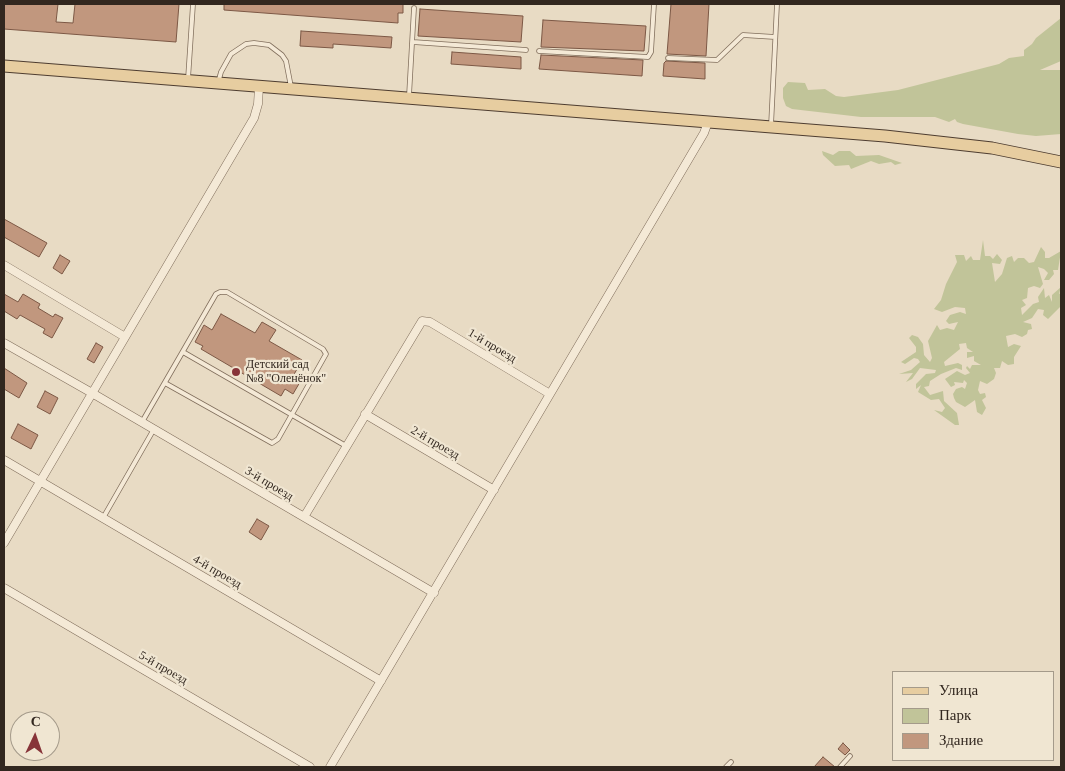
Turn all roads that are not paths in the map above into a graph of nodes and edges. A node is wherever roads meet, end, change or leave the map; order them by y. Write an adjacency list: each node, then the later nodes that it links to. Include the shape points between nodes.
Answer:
1 (193, 4): 11 (lane)
2 (654, 4): 8 (lane, via 648,57)
3 (777, 4): 5 (lane)
4 (414, 8): 6 (lane)
5 (775, 37): 9 (lane, via 743,36 717,60); 17 (lane)
6 (413, 42): 7 (lane); 15 (lane)
7 (526, 50)
8 (539, 50)
9 (668, 58)
10 (4, 66): 11 (main road)
11 (188, 81): 12 (main road)
12 (218, 84): 13 (main road); 14 (lane, via 220,72 231,54 246,44 254,43 269,46 282,55)
13 (259, 87): 14 (main road); 20 (street, via 254,118)
14 (292, 89): 15 (main road)
15 (409, 98): 16 (main road)
16 (708, 122): 17 (main road); 25 (street)
17 (771, 127): 18 (main road, via 944,142)
18 (1061, 162)
19 (4, 265): 20 (street)
20 (125, 337): 24 (street)
21 (4, 344): 24 (street, 3-й проезд)
22 (183, 352): 23 (lane); 27 (lane); 27 (lane, via 216,294 224,291 235,297 325,351 326,358)
23 (165, 383): 27 (lane, via 267,442 278,439); 28 (lane)
24 (92, 393): 28 (street, 3-й проезд); 32 (street)
25 (550, 394): 26 (street, 1-й проезд, via 430,322 422,321); 33 (street)
26 (365, 414): 30 (street); 33 (street, 2-й проезд)
27 (292, 415): 30 (lane)
28 (142, 422): 29 (street, 3-й проезд)
29 (154, 429): 34 (lane); 35 (street, 3-й проезд)
30 (346, 446): 35 (street)
31 (4, 460): 32 (street, 4-й проезд)
32 (41, 481): 34 (street, 4-й проезд); 36 (street)
33 (494, 490): 38 (street)
34 (103, 518): 39 (street, 4-й проезд)
35 (304, 518): 38 (street, 3-й проезд)
36 (4, 543)
37 (4, 588): 42 (street, 5-й проезд)
38 (434, 594): 39 (street)
39 (381, 681): 43 (street)
40 (850, 756): 45 (lane)
41 (731, 762): 44 (lane)
42 (310, 767)
43 (330, 767)
44 (726, 767)
45 (840, 767)

